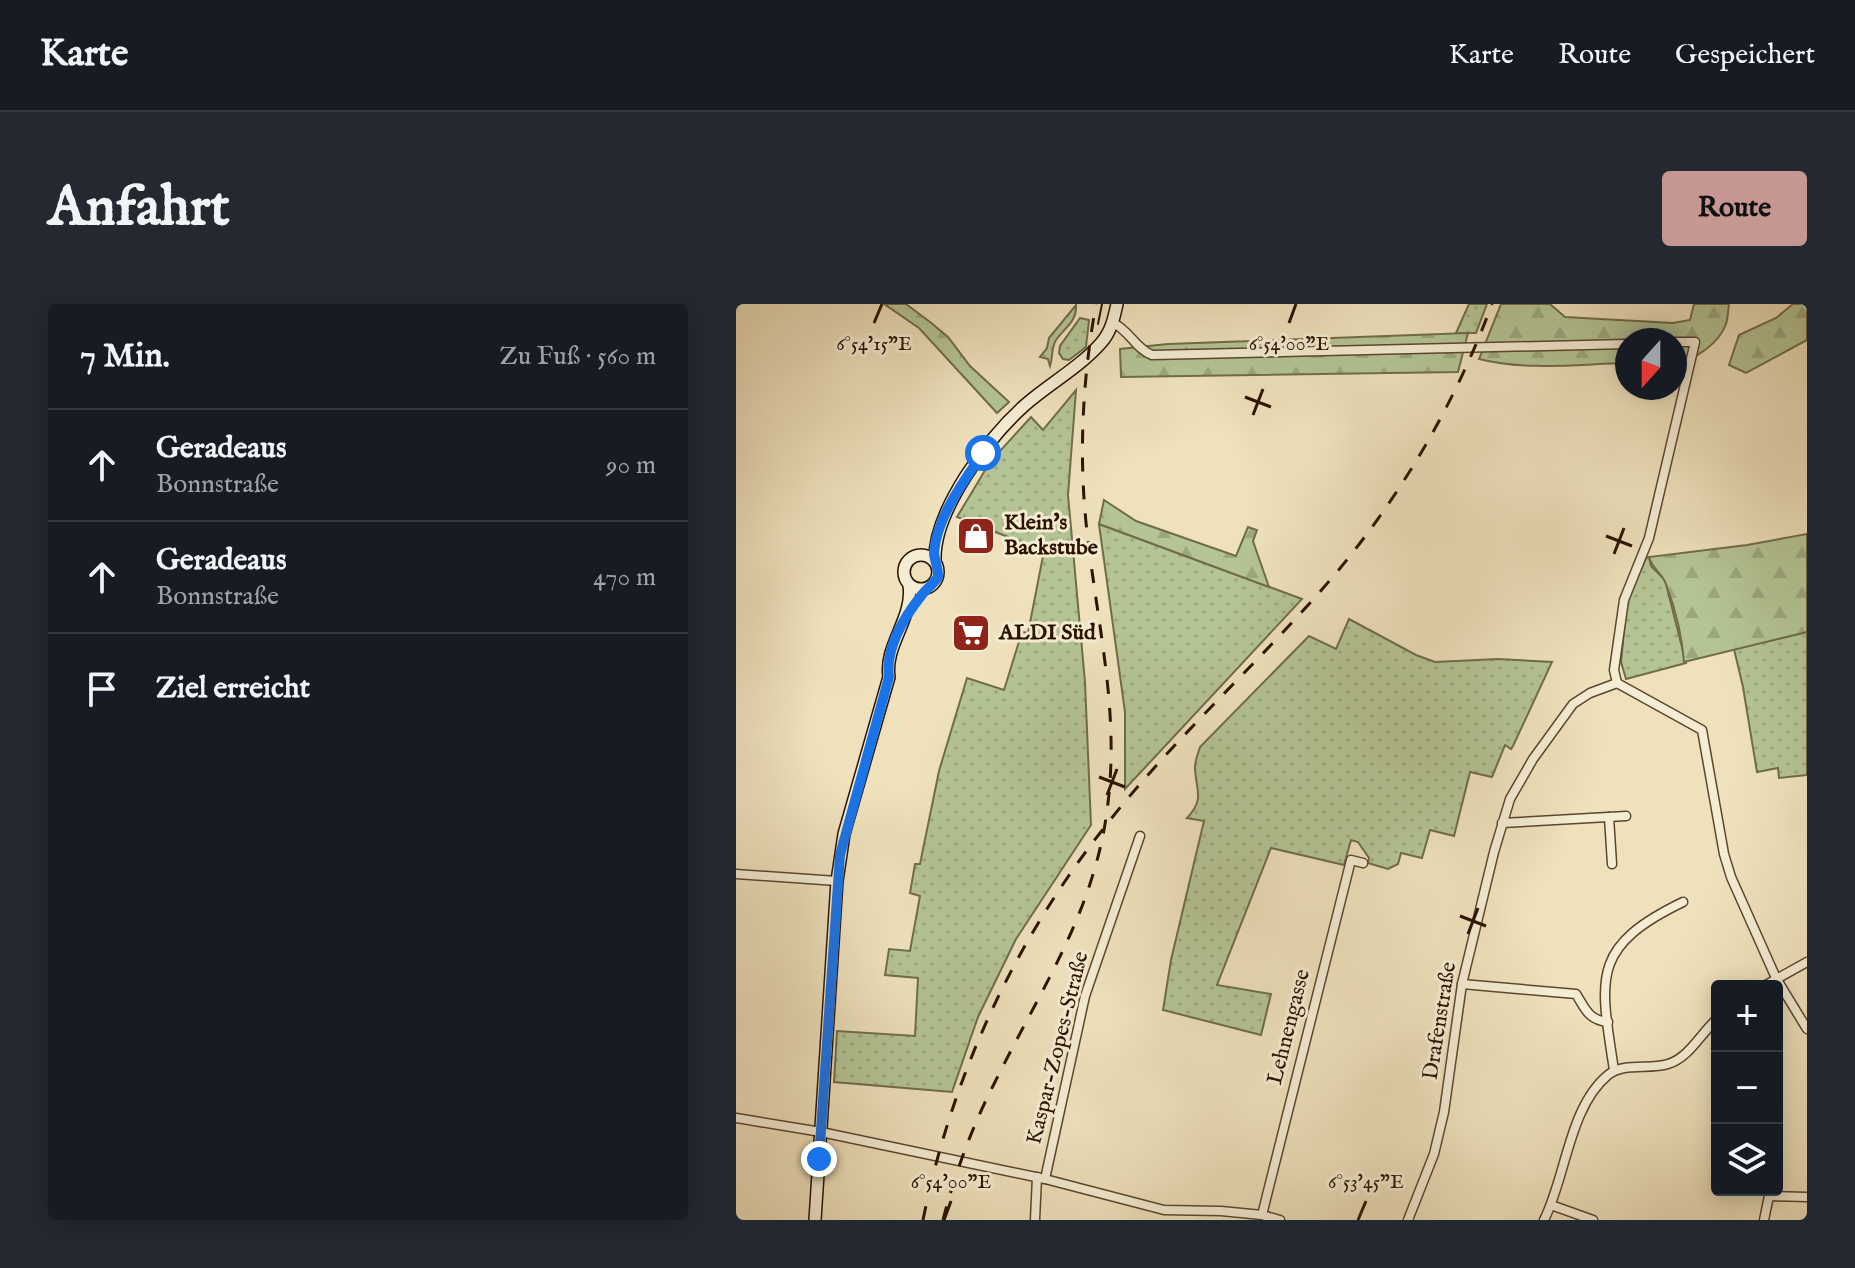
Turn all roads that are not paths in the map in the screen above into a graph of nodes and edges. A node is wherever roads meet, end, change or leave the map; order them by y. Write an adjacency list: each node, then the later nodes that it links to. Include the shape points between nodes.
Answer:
1 (1117, 304): 2 (main road)
2 (1113, 323): 4 (street, via 1152,355); 7 (main road, via 1102,343 1023,407 983,453)
3 (1687, 342): 5 (street, via 1695,342)
4 (1615, 344)
5 (1687, 376)
6 (1681, 400): 13 (street, via 1649,538 1624,600 1614,670)
7 (937, 537): 8 (main road); 9 (main road)
8 (918, 554): 9 (main road); 10 (main road, via 904,569)
9 (935, 561): 11 (main road, via 938,577)
10 (909, 585): 11 (main road); 12 (main road)
11 (927, 588): 12 (main road)
12 (904, 619): 21 (main road, via 889,657 889,677 844,834)
13 (1617, 683): 16 (street, Drafenstraße, via 1573,704 1521,780); 24 (street, via 1702,730 1724,854)
14 (1626, 816): 15 (street)
15 (1609, 817): 16 (street); 19 (street)
16 (1502, 823): 26 (street, Drafenstraße)
17 (1140, 836): 33 (street, Kaspar-Zopes-Straße, via 1085,996)
18 (1363, 863): 36 (street, Lehnengasse, via 1351,860)
19 (1612, 864)
20 (736, 874): 21 (street)
21 (837, 881): 32 (main road)
22 (1683, 902): 27 (street, via 1639,926 1613,953 1605,988)
23 (1807, 962): 24 (street)
24 (1776, 978): 25 (street); 29 (street)
25 (1773, 980)
26 (1462, 984): 27 (street, via 1576,994 1591,1017); 40 (street, Drafenstraße, via 1444,1112)
27 (1608, 1022): 30 (street)
28 (1711, 1025): 30 (street, via 1667,1065)
29 (1807, 1029)
30 (1614, 1070): 35 (street, via 1598,1086 1576,1125)
31 (736, 1118): 32 (street)
32 (821, 1132): 33 (street); 37 (main road)
33 (1041, 1178): 36 (street, via 1164,1210); 38 (street, Kaspar-Zopes-Straße)
34 (1807, 1197): 43 (street, via 1769,1196)
35 (1551, 1205): 41 (street); 42 (street)
36 (1262, 1215): 39 (street)
37 (815, 1220)
38 (1035, 1220)
39 (1280, 1220)
40 (1408, 1220)
41 (1544, 1220)
42 (1593, 1220)
43 (1764, 1220)

